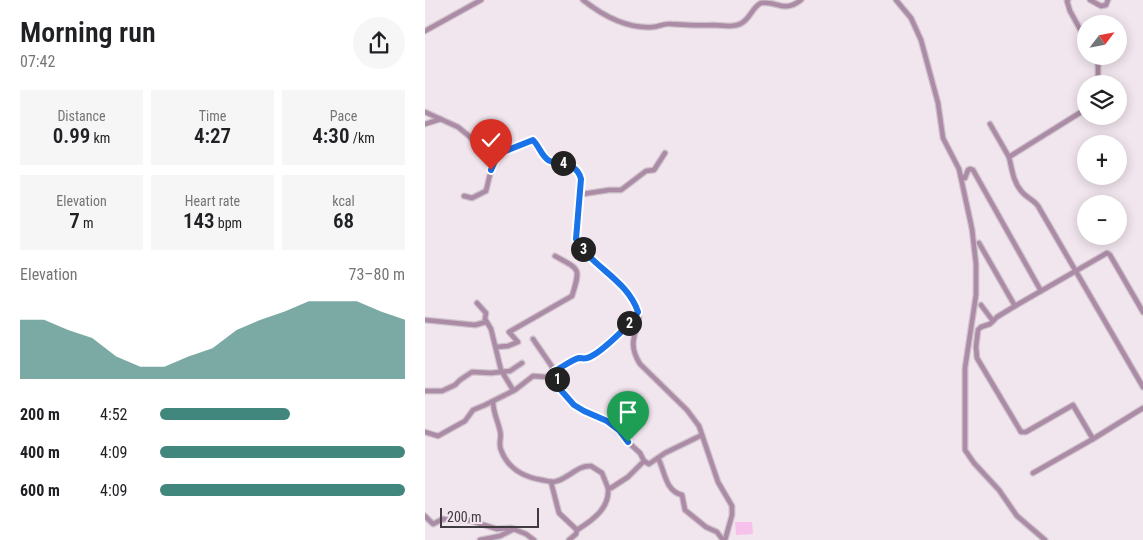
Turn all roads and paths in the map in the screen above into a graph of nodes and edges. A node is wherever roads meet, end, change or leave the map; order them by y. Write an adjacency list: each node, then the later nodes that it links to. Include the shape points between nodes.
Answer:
1 (481, 0): 9 (street)
2 (583, 0): 3 (street, via 608,18 652,27 663,24 736,26 761,4 771,2 788,7)
3 (801, 0)
4 (896, 0): 18 (street, via 911,18 921,40 938,103 943,138)
5 (1068, 0): 8 (street)
6 (1090, 0): 7 (street, via 1101,6)
7 (1108, 0)
8 (1077, 24)
9 (425, 31)
10 (425, 112): 12 (street)
11 (1077, 115): 17 (street)
12 (441, 120): 13 (street); 16 (street, via 462,130 486,155)
13 (425, 124)
14 (989, 124): 17 (street)
15 (665, 153): 19 (street, via 654,170 646,171 621,190)
16 (498, 154): 19 (street, via 534,141 548,160 577,170 581,179); 20 (street, via 485,191 472,198)
17 (1009, 157): 23 (street, via 1018,186 1038,206)
18 (962, 177): 24 (street, via 965,178 968,170 973,170); 33 (street, via 975,254 976,295)
19 (580, 192): 28 (street, via 576,239 615,278)
20 (464, 196)
21 (979, 243): 27 (street)
22 (555, 256): 36 (street, via 576,268 578,275 572,296 509,332 518,342)
23 (1075, 271): 24 (street); 29 (street, via 1109,253); 40 (street)
24 (1041, 291): 27 (street)
25 (477, 303): 32 (street, via 486,313)
26 (981, 304): 31 (street)
27 (1015, 306): 31 (street)
28 (638, 312): 38 (street, via 596,352); 46 (street, via 632,344 637,360 690,413)
29 (1143, 312)
30 (425, 320): 32 (street, via 475,325)
31 (993, 321): 34 (street)
32 (486, 322): 36 (street)
33 (972, 322): 34 (street); 62 (street, via 965,368 965,450 1015,514)
34 (981, 327): 47 (street, via 976,356 1021,432 1073,405)
35 (533, 339): 38 (street)
36 (496, 347): 39 (street)
37 (522, 363): 39 (street)
38 (555, 371): 42 (street, via 546,377 533,376); 49 (street, via 559,388 574,405 619,430 643,455)
39 (503, 372): 41 (street, via 473,372 447,389); 42 (street)
40 (1143, 387)
41 (425, 390)
42 (513, 390): 43 (street)
43 (493, 401): 45 (street, via 473,410 465,421 438,436); 51 (street, via 504,457 522,475)
44 (1143, 408): 47 (street)
45 (425, 432)
46 (702, 436): 48 (street); 61 (street, via 718,482 732,506)
47 (1093, 439): 50 (street)
48 (658, 458): 49 (street, via 649,464); 61 (street, via 665,479 675,494 682,495 685,510)
49 (644, 461): 52 (street, via 625,479)
50 (1033, 473)
51 (551, 482): 52 (street, via 581,467 591,466 602,473); 55 (street, via 559,513)
52 (609, 488): 55 (street, via 609,498 603,508)
53 (425, 516): 54 (street, via 433,524 443,519 468,520 497,529)
54 (514, 529): 56 (street); 59 (street)
55 (577, 530): 60 (street)
56 (507, 533): 57 (street); 58 (street)
57 (480, 540)
58 (509, 540)
59 (534, 540)
60 (569, 540)
61 (724, 540)
62 (1045, 540)

